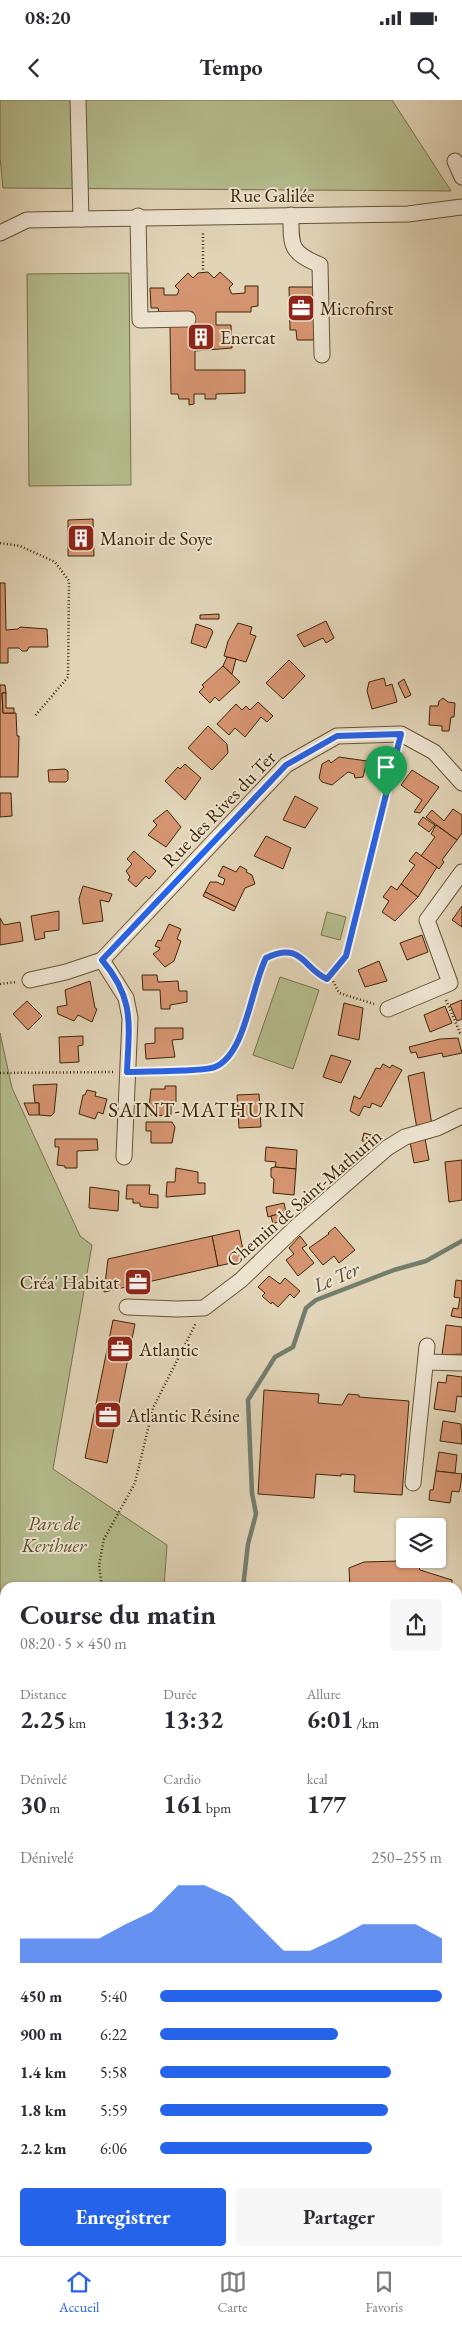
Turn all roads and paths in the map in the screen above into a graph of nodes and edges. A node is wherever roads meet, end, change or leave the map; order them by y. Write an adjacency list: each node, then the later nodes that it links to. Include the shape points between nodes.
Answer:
1 (78, 100): 8 (street)
2 (455, 161): 3 (street)
3 (462, 177)
4 (462, 207): 5 (street, Rue Galilée, via 408,214)
5 (291, 215): 7 (street, Rue Galilée); 12 (street, via 294,248 301,256 320,265)
6 (138, 216): 7 (street, Rue Galilée); 8 (street, Rue Galilée); 11 (street, via 140,320)
7 (203, 216): 10 (path)
8 (81, 219): 9 (street, Rue Galilée, via 27,220)
9 (0, 233)
10 (203, 272)
11 (188, 319)
12 (322, 355)
13 (0, 543): 14 (path, via 20,546 55,562 69,581 68,677)
14 (35, 716)
15 (401, 734): 16 (street, via 434,752); 18 (street, Rue des Rives du Ter, via 337,736 286,765); 19 (path, via 346,956)
16 (462, 783)
17 (462, 872): 22 (street, via 427,920 450,983)
18 (102, 960): 20 (street, Rue des Rives du Ter); 24 (street, via 126,998 130,1018)
19 (330, 975): 22 (path, via 339,993); 24 (path, via 327,979 317,975 314,967 297,955 276,954 266,958 238,1043 228,1059 214,1068)
20 (30, 980)
21 (448, 1005): 23 (path)
22 (388, 1009)
23 (462, 1034)
24 (127, 1072): 25 (path); 27 (street)
25 (0, 1074)
26 (462, 1116): 29 (street, Chemin de Saint-Mathurin, via 437,1128 405,1137 387,1148 241,1280)
27 (124, 1157)
28 (127, 1307): 29 (street)
29 (204, 1308): 34 (path, via 157,1397 135,1483 104,1539 99,1565)
30 (427, 1346): 31 (street)
31 (426, 1362): 32 (street); 33 (street)
32 (462, 1363)
33 (413, 1483)
34 (101, 1582)

